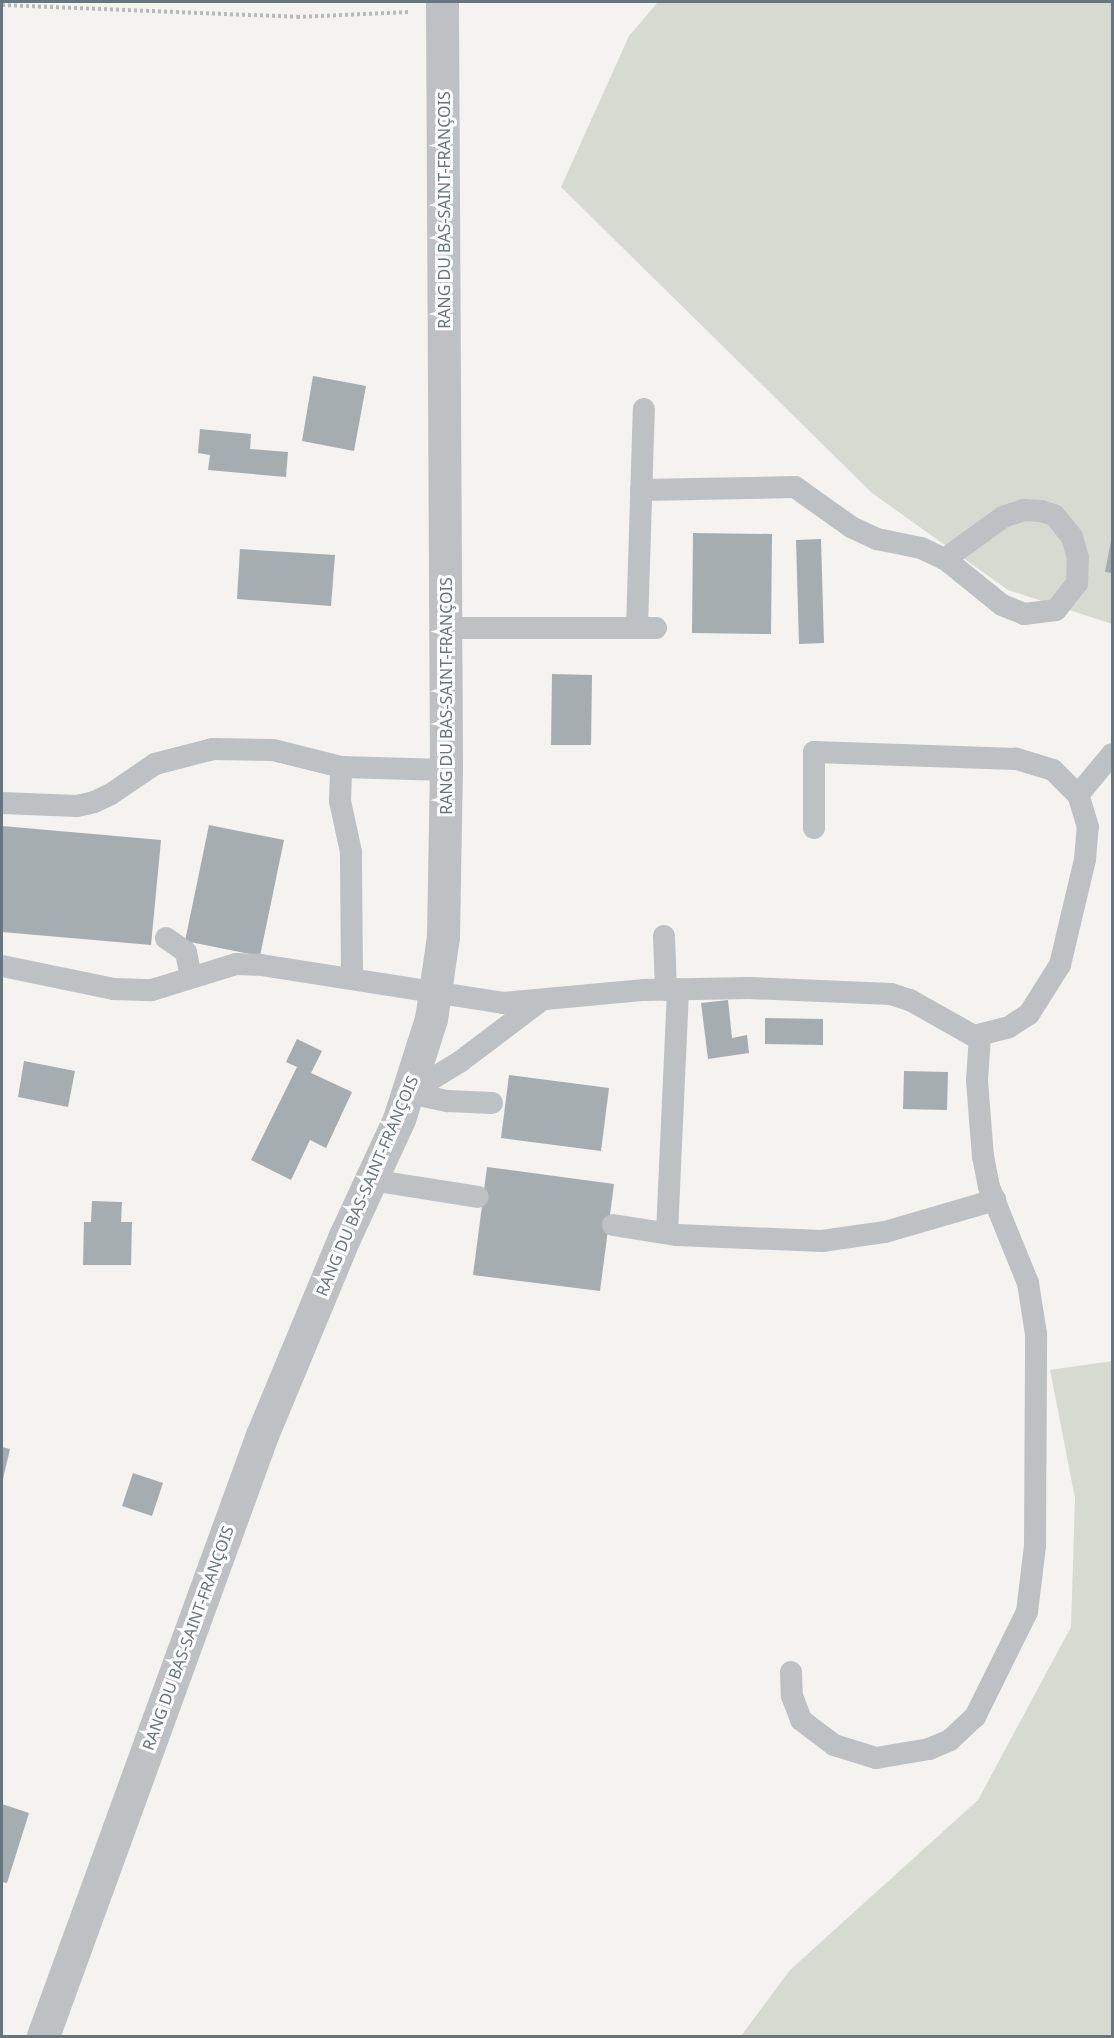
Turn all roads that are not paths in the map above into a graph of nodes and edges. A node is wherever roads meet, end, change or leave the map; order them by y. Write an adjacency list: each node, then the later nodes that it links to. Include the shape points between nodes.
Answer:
1 (442, 6): 5 (street, RANG DU BAS-SAINT-FRANÇOIS)
2 (644, 409): 3 (lane)
3 (641, 490): 4 (lane, via 795,487 851,527); 5 (lane, via 647,627)
4 (945, 559): 4 (lane, via 1002,605 1024,614 1056,610 1077,583 1078,558 1072,537 1054,514 1041,511 1024,510 1003,517)
5 (446, 628): 8 (street, RANG DU BAS-SAINT-FRANÇOIS)
6 (1113, 754): 10 (lane)
7 (341, 767): 8 (lane); 11 (lane, via 273,750 213,749 155,764 94,802 77,806); 17 (lane, via 340,801 351,852)
8 (446, 770): 19 (street, RANG DU BAS-SAINT-FRANÇOIS, via 443,937)
9 (1113, 785): 10 (lane)
10 (1083, 790): 12 (lane, via 1032,761 814,752); 21 (lane, via 1088,827 1085,859 1060,965 1029,1014 1009,1027)
11 (2, 803)
12 (814, 828)
13 (664, 936): 18 (lane)
14 (166, 938): 16 (lane, via 186,952)
15 (2, 966): 16 (lane, via 114,988 152,990)
16 (191, 977): 17 (lane, via 236,964)
17 (351, 977): 19 (lane)
18 (672, 989): 20 (lane); 21 (lane, via 891,994 910,1000 957,1029); 28 (lane)
19 (435, 992): 20 (lane, via 503,1003); 22 (street, RANG DU BAS-SAINT-FRANÇOIS)
20 (539, 1002): 22 (lane, via 461,1061)
21 (980, 1036): 26 (lane, via 979,1117 983,1157)
22 (409, 1093): 23 (lane, via 448,1101); 24 (street, RANG DU BAS-SAINT-FRANÇOIS)
23 (492, 1103)
24 (370, 1180): 25 (lane); 30 (street, RANG DU BAS-SAINT-FRANÇOIS, via 262,1435)
25 (478, 1197)
26 (995, 1200): 28 (lane, via 854,1239 786,1242); 29 (lane, via 1028,1283 1036,1334 1033,1576 1027,1612 964,1730 929,1749 876,1758 834,1745 808,1728 795,1709)
27 (613, 1225): 28 (lane)
28 (667, 1233)
29 (791, 1672)
30 (43, 2037)

